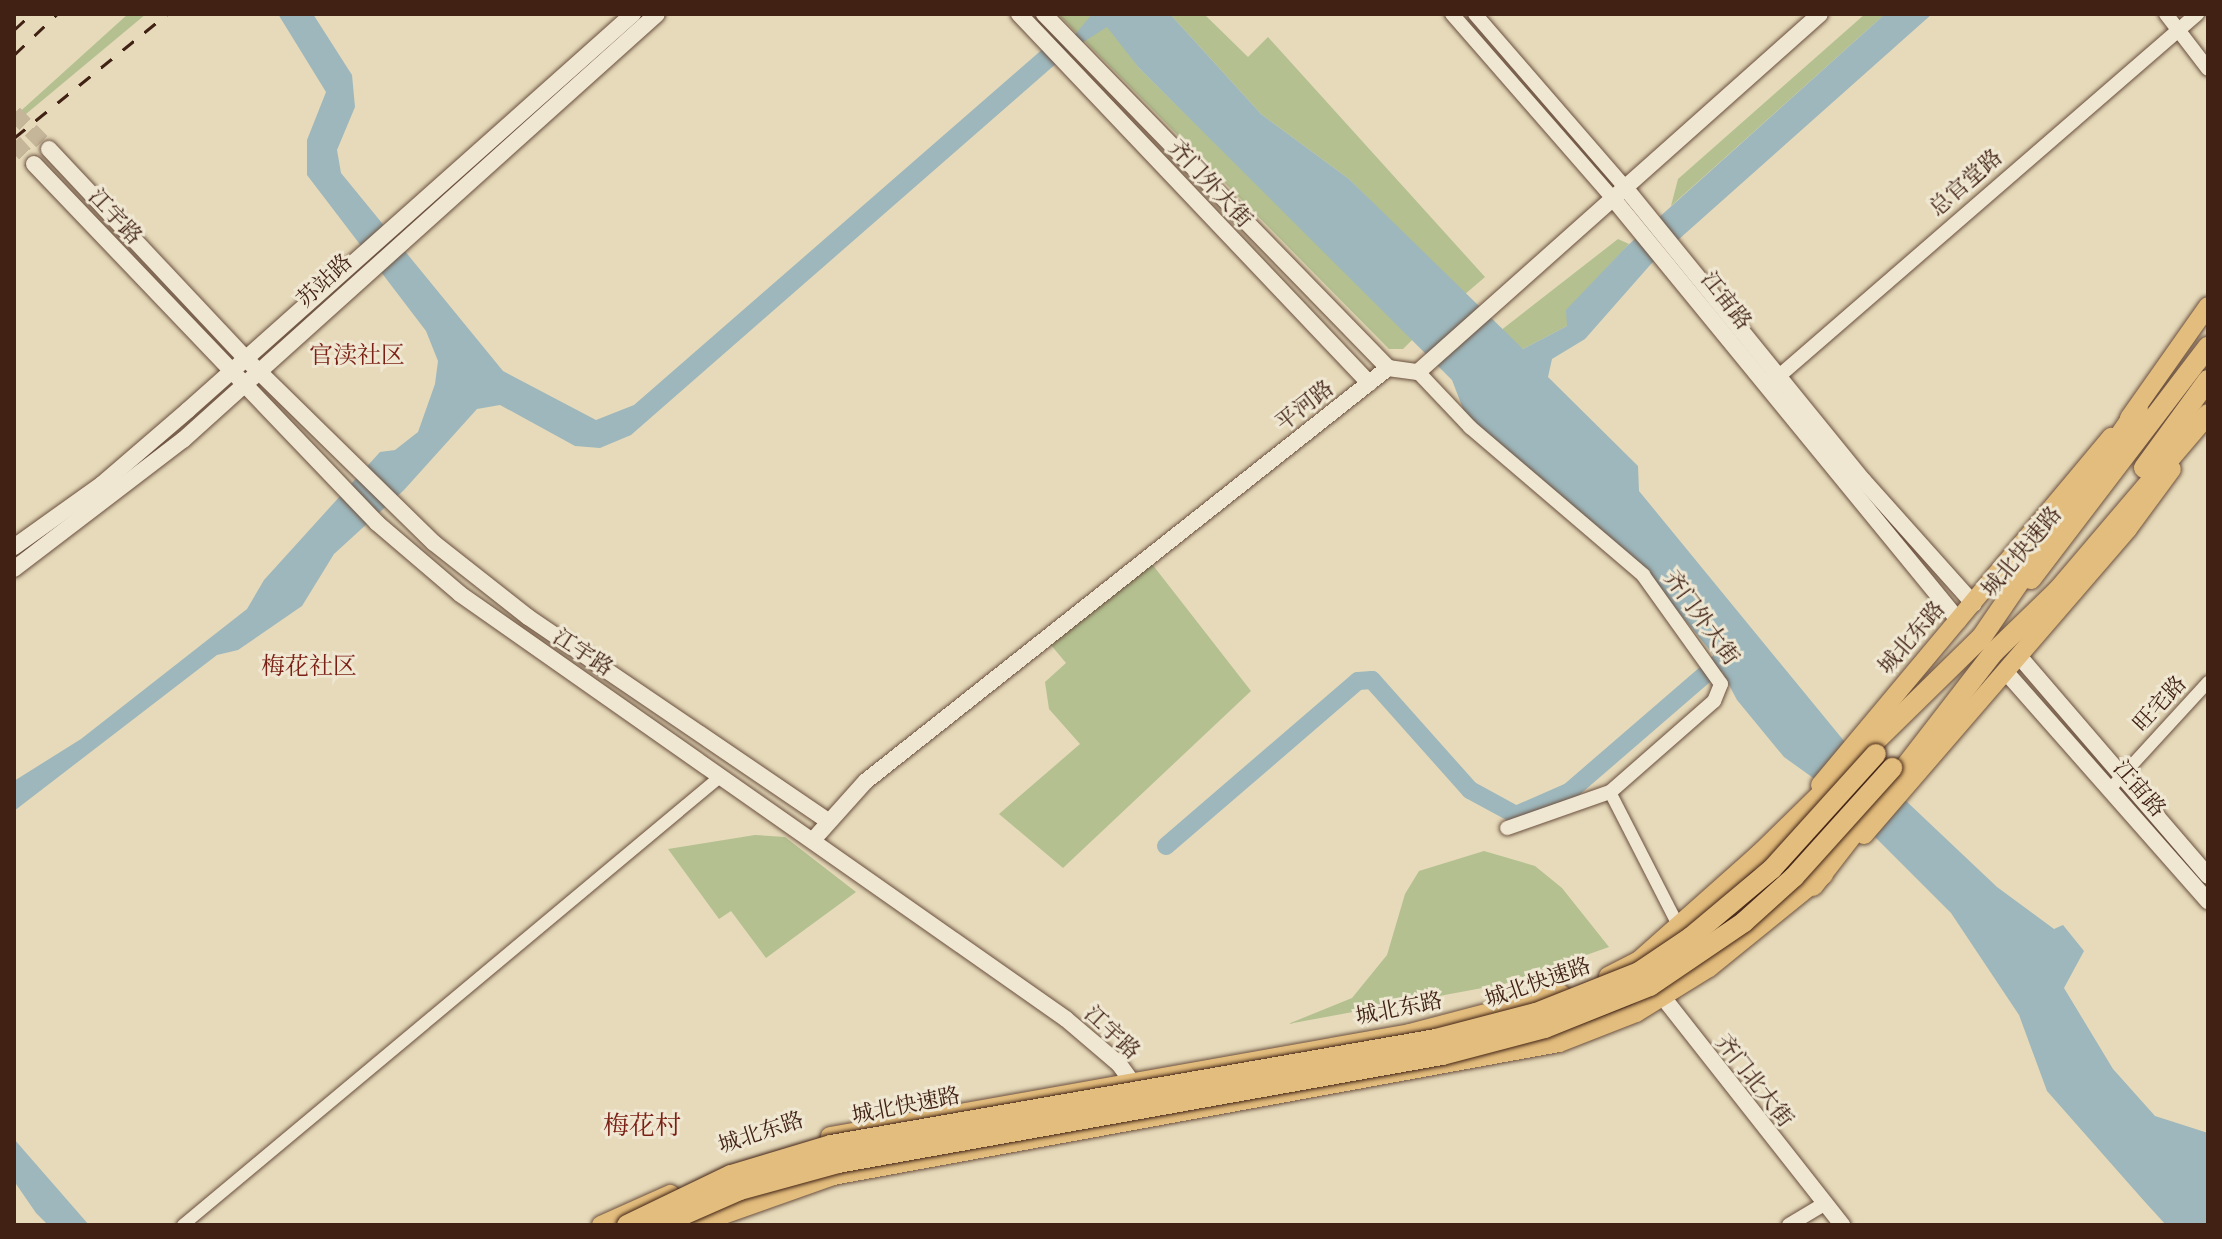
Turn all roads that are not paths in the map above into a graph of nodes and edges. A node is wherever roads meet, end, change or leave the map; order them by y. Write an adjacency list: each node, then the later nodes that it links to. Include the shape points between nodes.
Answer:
1 (633, 14): 15 (main road, 苏站路)
2 (657, 14): 15 (main road, 苏站路)
3 (1019, 14): 27 (main road, 齐门外大街)
4 (1452, 14): 14 (street, 江宙路)
5 (1475, 14): 14 (street, 江宙路)
6 (1820, 14): 14 (main road)
7 (2166, 14): 10 (street)
8 (2197, 14): 10 (street, 总官堂路)
9 (1047, 17): 22 (main road, 齐门外大街)
10 (2178, 30): 11 (street); 25 (street, 总官堂路)
11 (2208, 69)
12 (49, 149): 20 (main road, 江宇路)
13 (34, 164): 24 (main road, 江宇路)
14 (1617, 190): 16 (main road, 江宙路); 21 (main road)
15 (404, 227): 17 (main road, 苏站路)
16 (1670, 253): 25 (main road, 江宙路); 29 (main road, 江宙路)
17 (358, 268): 20 (main road, 苏站路); 23 (main road, 苏站路)
18 (2208, 306): 30 (main road, 城北东路)
19 (2208, 347): 36 (highway, 城北快速路)
20 (245, 358): 23 (main road, 江宇路); 24 (main road, 苏站路)
21 (1423, 366): 22 (main road); 42 (street, 齐门外大街, via 1470,427 1643,575 1721,684 1714,701)
22 (1388, 368): 27 (main road, 平河路)
23 (258, 371): 28 (main road, 苏站路); 43 (main road, 江宇路, via 395,507 516,608)
24 (230, 372): 28 (main road, 江宇路); 32 (main road, 苏站路, via 102,484)
25 (1777, 375): 29 (street, 总官堂路); 34 (main road, 江宙路)
26 (2208, 380): 36 (highway, 城北快速路)
27 (1369, 383): 43 (main road, 平河路, via 866,781)
28 (244, 386): 33 (main road, 苏站路, via 112,499); 40 (main road, 江宇路, via 377,523 491,618)
29 (1766, 388): 35 (main road, 江宙路)
30 (2138, 409): 34 (main road, 城北东路, via 2080,470); 36 (highway)
31 (2208, 416): 36 (highway, via 2058,590); 37 (main road, via 2128,529)
32 (14, 547)
33 (14, 569)
34 (1974, 604): 35 (main road, 城北东路)
35 (1959, 621): 46 (main road, 城北东路)
36 (1988, 645): 46 (highway); 48 (highway); 56 (highway, 城北快速路, bridge, via 1884,761 1772,869 1691,937 1639,972 1536,1013 1436,1039 831,1145 731,1175)
37 (2019, 656): 38 (main road); 41 (main road, 江宙路)
38 (2005, 671): 41 (main road, 江宙路); 48 (main road, via 1854,847)
39 (2208, 682): 41 (street, 旺宅路)
40 (721, 776): 45 (main road, 江宇路); 57 (street)
41 (2115, 782): 47 (main road, 江宙路); 49 (main road, 江宙路)
42 (1610, 792): 44 (street); 50 (street)
43 (828, 821): 45 (main road, 平河路)
44 (1507, 828)
45 (813, 840): 53 (main road, 江宇路, via 1066,1019 1119,1064)
46 (1754, 860): 50 (main road, 城北东路)
47 (2208, 876)
48 (1813, 886): 52 (main road, via 1766,927)
49 (2208, 901)
50 (1676, 921): 51 (main road, 城北东路)
51 (1638, 961): 52 (main road, 齐门北大街); 53 (main road, 城北东路, via 1523,1007)
52 (1662, 997): 54 (main road, via 1559,1043); 55 (main road, 齐门北大街)
53 (1132, 1083): 54 (main road, 江宇路); 58 (main road, 城北东路, via 833,1135 744,1163)
54 (1161, 1117): 60 (main road, via 833,1176)
55 (1824, 1204): 61 (street); 62 (main road, 齐门北大街)
56 (658, 1217): 59 (highway, 城北快速路, bridge)
57 (183, 1225)
58 (601, 1225)
59 (624, 1225)
60 (695, 1225)
61 (1789, 1225)
62 (1842, 1225)

